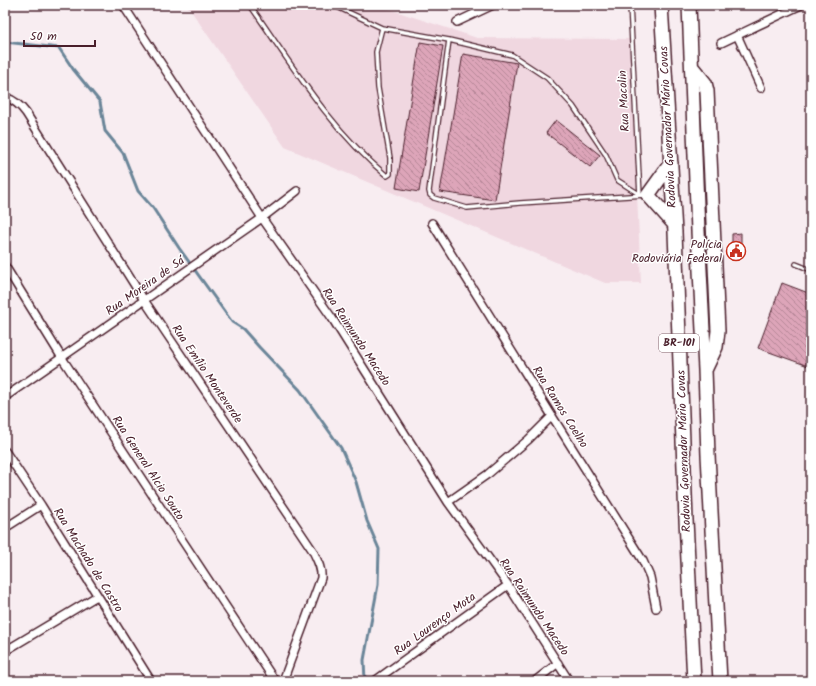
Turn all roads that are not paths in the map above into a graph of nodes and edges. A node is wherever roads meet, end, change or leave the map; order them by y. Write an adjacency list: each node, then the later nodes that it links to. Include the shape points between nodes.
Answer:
1 (123, 5): 19 (street, Rua Raimundo Macedo)
2 (250, 5): 10 (lane, via 322,108 367,160 387,176 390,174 390,158 378,88 376,52)
3 (333, 5): 10 (lane)
4 (493, 5): 9 (street)
5 (630, 5): 18 (lane, Rua Macolin)
6 (661, 5): 16 (highway, Rodovia Governador Mário Covas / BR-101)
7 (689, 5): 45 (highway, Rodovia Governador Mário Covas / BR-101, via 708,470)
8 (801, 5): 11 (street)
9 (457, 22)
10 (382, 28): 12 (lane)
11 (737, 36): 13 (street); 14 (street)
12 (449, 40): 18 (lane, via 512,55 547,78 573,106 606,155 617,180); 18 (lane, via 430,195 467,208)
13 (721, 44)
14 (761, 88)
15 (5, 97): 25 (street, Rua Emílio Monteverde, via 26,113)
16 (671, 163): 18 (highway); 21 (highway, Rodovia Governador Mário Covas / BR-101)
17 (297, 191): 19 (street, Rua Moreira de Sá)
18 (644, 195): 21 (highway)
19 (262, 218): 25 (street, Rua Moreira de Sá); 30 (street, Rua Raimundo Macedo, via 332,318)
20 (432, 223): 28 (street, Rua Ramos Coelho)
21 (674, 224): 44 (highway, Rodovia Governador Mário Covas / BR-101)
22 (796, 264): 24 (lane)
23 (5, 266): 26 (street, Rua General Alcio Souto)
24 (811, 270)
25 (144, 300): 26 (street, Rua Moreira de Sá); 41 (street, Rua Emílio Monteverde, via 319,563 321,578)
26 (62, 358): 27 (street, Rua Moreira de Sá); 40 (street, Rua General Alcio Souto)
27 (5, 397)
28 (552, 416): 30 (street, via 488,474); 35 (street, Rua Ramos Coelho, via 643,561 650,576)
29 (5, 451): 31 (street, Rua Machado de Castro)
30 (448, 502): 33 (street, Rua Raimundo Macedo)
31 (41, 505): 32 (street); 34 (street, Rua Machado de Castro)
32 (5, 528)
33 (508, 585): 37 (street, Rua Raimundo Macedo); 38 (street, Rua Lourenço Mota)
34 (97, 596): 36 (street); 39 (street, Rua Machado de Castro)
35 (656, 608)
36 (5, 651)
37 (558, 663): 42 (street); 43 (street, Rua Raimundo Macedo)
38 (376, 680)
39 (151, 681)
40 (275, 681)
41 (283, 681)
42 (535, 681)
43 (569, 681)
44 (694, 681)
45 (720, 681)

